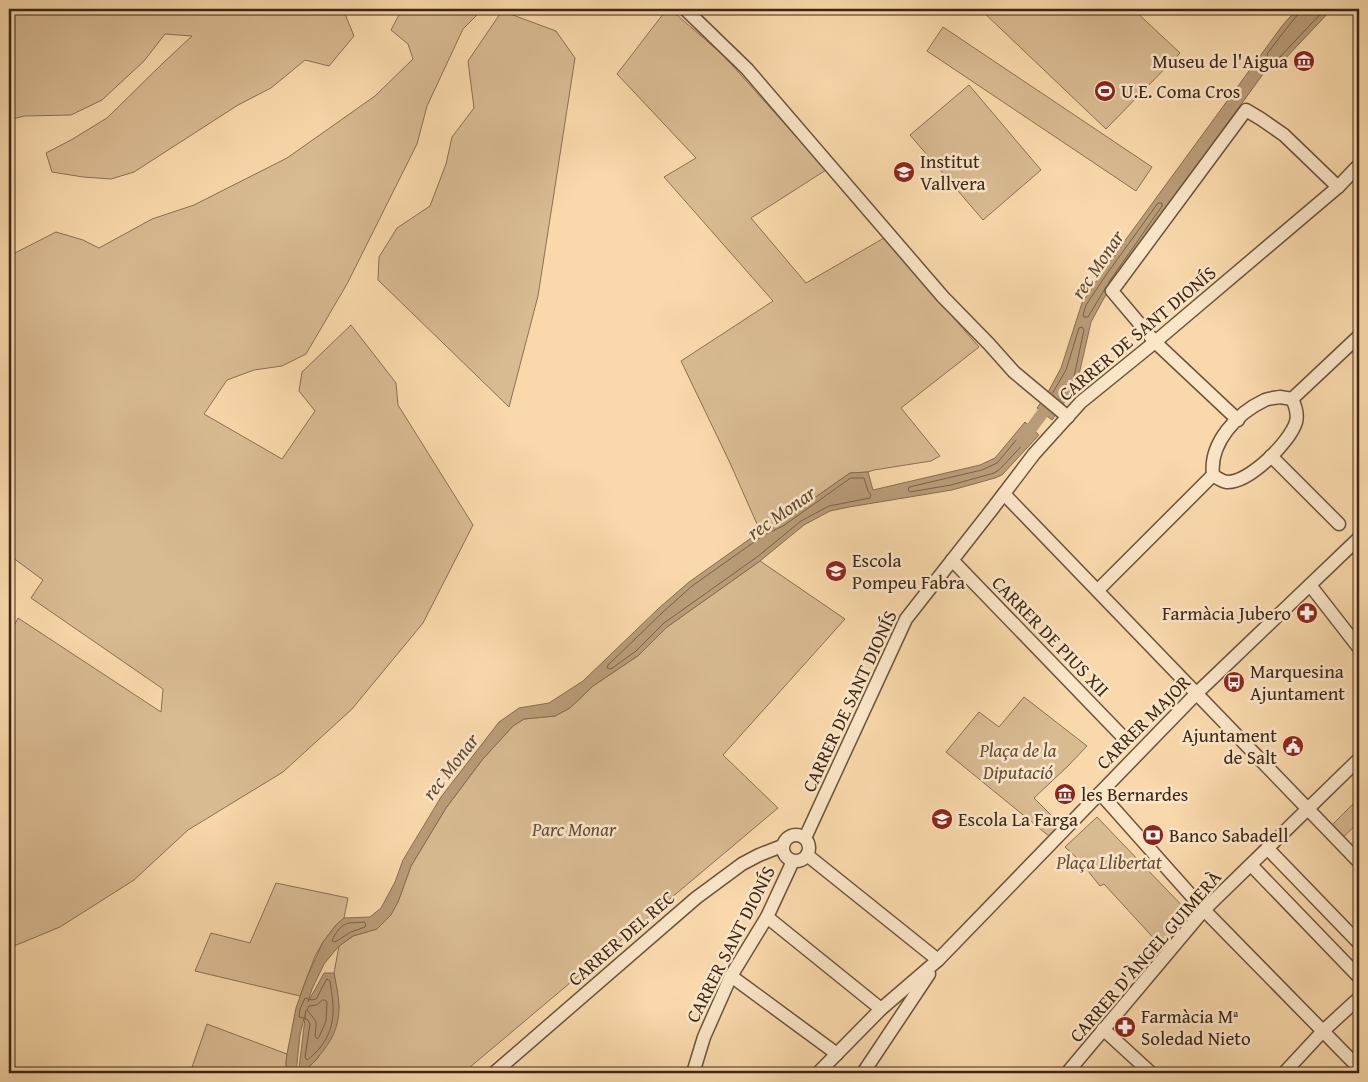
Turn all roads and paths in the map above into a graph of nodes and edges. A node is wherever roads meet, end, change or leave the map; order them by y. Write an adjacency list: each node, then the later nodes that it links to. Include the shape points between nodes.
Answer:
1 (685, 9): 7 (street, via 747,70 943,297 1014,372)
2 (1359, 165): 3 (street, CARRER DE SANT DIONÍS)
3 (1338, 187): 5 (street, CARRER DE SANT DIONÍS); 5 (street, via 1284,135 1246,110 1112,291)
4 (1359, 336): 6 (street)
5 (1155, 342): 7 (street, CARRER DE SANT DIONÍS); 8 (street)
6 (1292, 399): 8 (street, via 1266,400 1247,410); 9 (street, via 1297,411 1296,424)
7 (1065, 414): 11 (street, CARRER DE SANT DIONÍS)
8 (1238, 420): 10 (street, via 1217,446)
9 (1271, 456): 10 (street, via 1237,480 1228,482); 12 (street)
10 (1213, 475): 16 (street)
11 (1004, 494): 14 (street, CARRER DE SANT DIONÍS); 16 (street)
12 (1339, 524)
13 (1359, 538): 15 (street, CARRER MAJOR)
14 (952, 560): 19 (street, CARRER DE PIUS XII); 23 (street, CARRER DE SANT DIONÍS, via 906,619)
15 (1310, 585): 17 (street); 18 (street, CARRER MAJOR)
16 (1098, 590): 18 (street)
17 (1359, 648)
18 (1197, 693): 21 (street, CARRER MAJOR); 22 (street)
19 (1124, 738)
20 (1359, 759): 22 (street, CARRER D'ÀNGEL GUIMERÀ)
21 (1100, 793): 30 (street); 33 (street, CARRER MAJOR)
22 (1309, 809): 25 (street, CARRER D'ÀNGEL GUIMERÀ); 28 (street)
23 (805, 838): 24 (street, via 794,834 786,838); 26 (street, via 809,843)
24 (782, 846): 27 (street, via 785,856); 42 (street, CARRER DEL REC, via 742,864 696,898)
25 (1268, 849): 29 (street, CARRER D'ÀNGEL GUIMERÀ); 32 (street)
26 (808, 855): 27 (street); 33 (street)
27 (794, 861): 31 (street, CARRER SANT DIONÍS)
28 (1359, 862)
29 (1251, 865): 30 (street, CARRER D'ÀNGEL GUIMERÀ); 35 (street)
30 (1204, 910): 38 (street, CARRER D'ÀNGEL GUIMERÀ); 39 (street)
31 (767, 917): 34 (street, CARRER SANT DIONÍS); 37 (street)
32 (1359, 943)
33 (938, 960): 37 (street, CARRER MAJOR); 45 (street, CARRER MAJOR)
34 (731, 976): 40 (street); 43 (street, CARRER SANT DIONÍS, via 704,1037)
35 (1359, 977)
36 (1359, 998): 39 (street)
37 (882, 1009): 40 (street, CARRER MAJOR)
38 (1103, 1029): 46 (street, CARRER D'ÀNGEL GUIMERÀ); 47 (street)
39 (1323, 1031): 41 (street); 48 (street)
40 (839, 1052): 44 (street, CARRER MAJOR)
41 (1359, 1068)
42 (494, 1073)
43 (693, 1073)
44 (818, 1073)
45 (863, 1073)
46 (1067, 1073)
47 (1151, 1073)
48 (1284, 1073)

